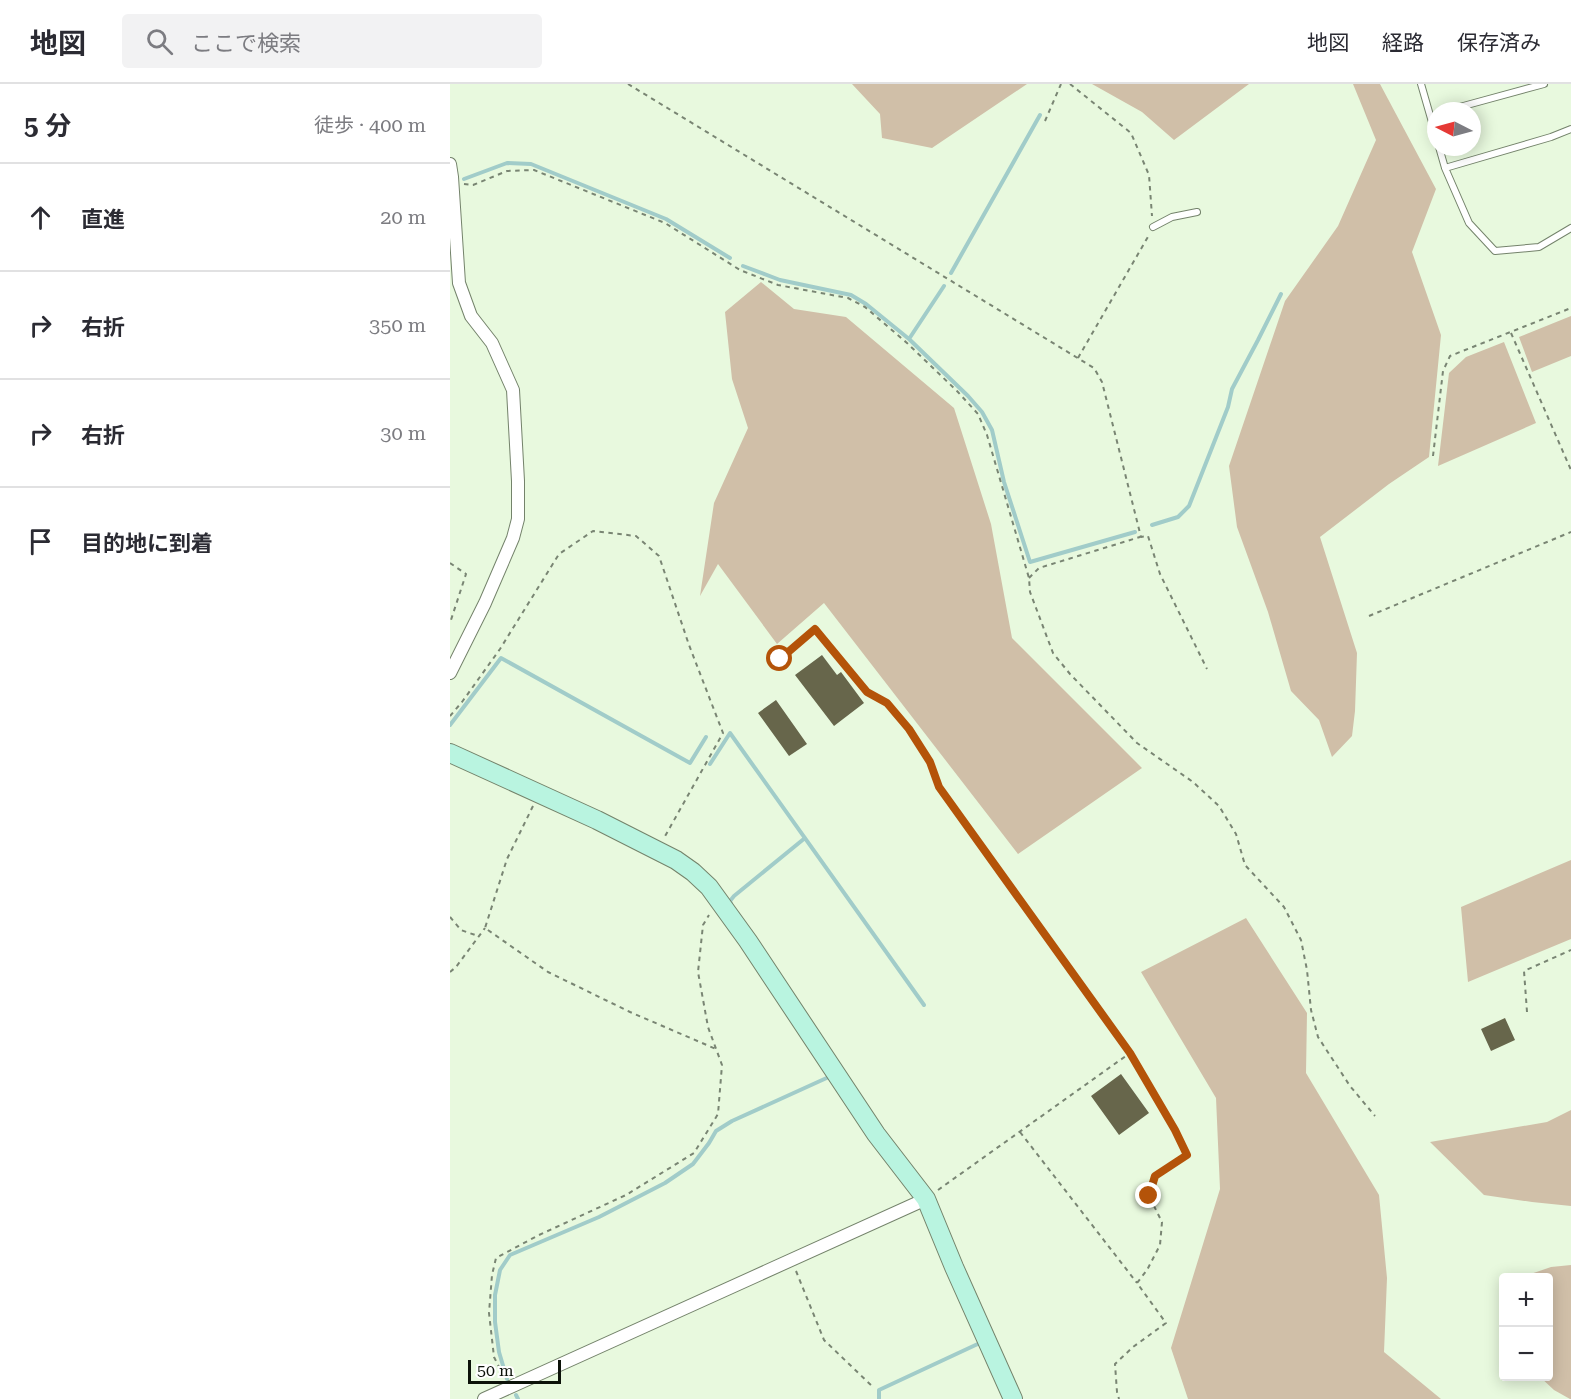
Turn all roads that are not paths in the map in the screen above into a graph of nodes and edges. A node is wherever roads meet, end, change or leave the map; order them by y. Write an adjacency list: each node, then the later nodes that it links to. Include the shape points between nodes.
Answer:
1 (1421, 84): 3 (lane)
2 (1544, 84): 4 (lane)
3 (1428, 102)
4 (1477, 102)
5 (1571, 129): 8 (lane)
6 (1442, 156): 8 (lane)
7 (450, 164): 12 (street, via 459,283 471,316 492,343 513,390 518,458 518,519 513,538)
8 (1445, 168): 11 (lane, via 1469,223 1495,251 1539,247)
9 (1197, 212): 10 (lane, via 1172,217)
10 (1153, 227)
11 (1571, 228)
12 (450, 673)
13 (450, 753): 14 (street, via 597,820 676,860 701,880 748,941 876,1134)
14 (926, 1198): 15 (street); 16 (street)
15 (484, 1399)
16 (1013, 1399)

